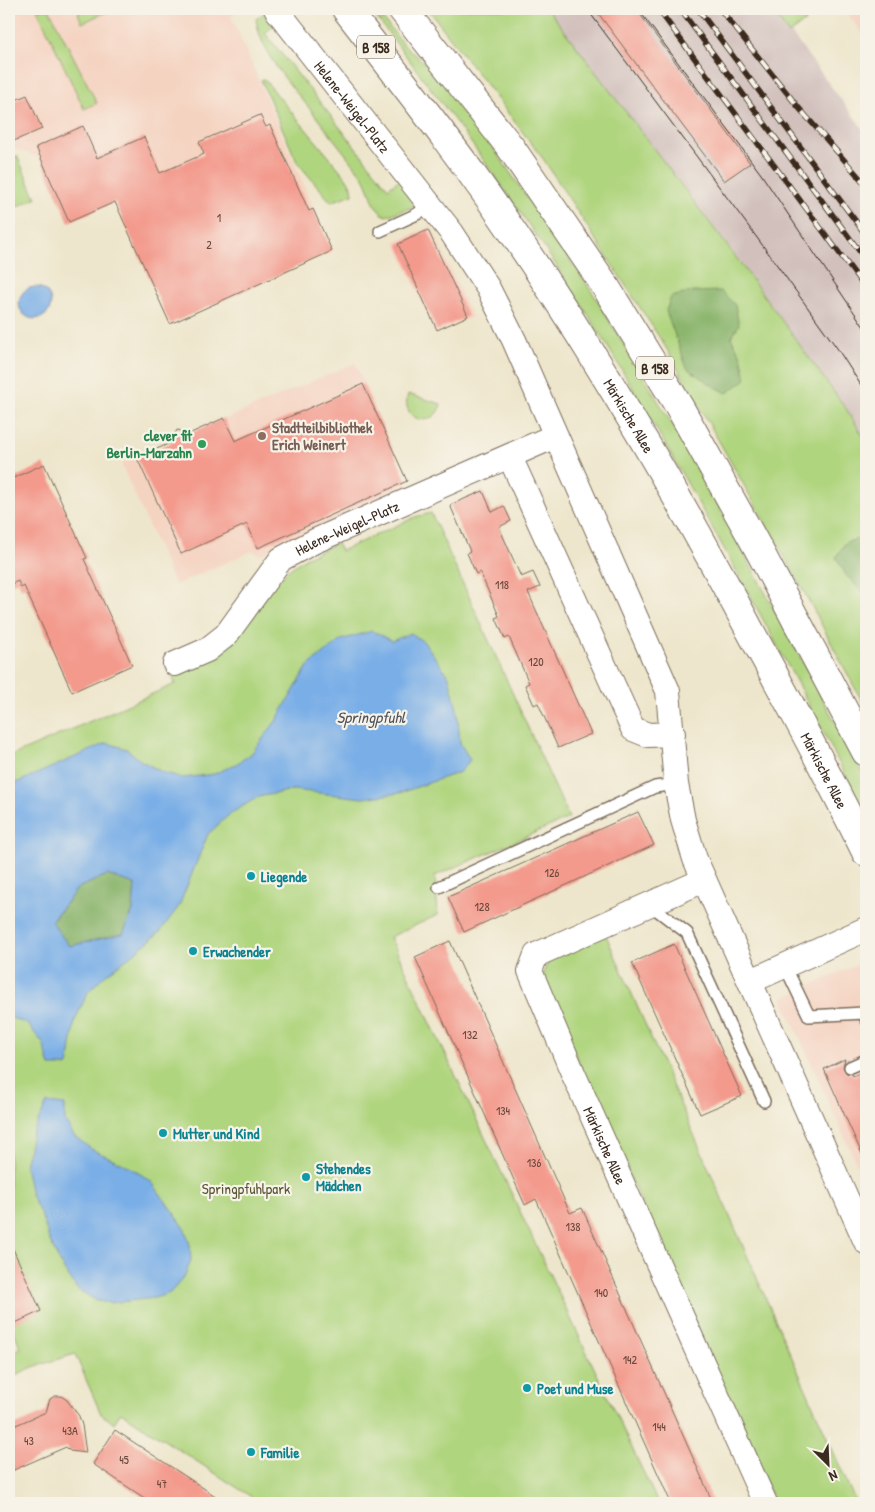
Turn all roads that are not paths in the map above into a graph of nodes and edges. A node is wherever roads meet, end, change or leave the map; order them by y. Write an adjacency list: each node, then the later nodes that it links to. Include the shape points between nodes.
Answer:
1 (276, 9): 6 (street, Helene-Weigel-Platz)
2 (346, 9): 14 (main road, Märkische Allee / B 158, via 516,237 640,432 724,580)
3 (383, 9): 5 (main road, via 402,34)
4 (402, 9): 5 (main road, B 158)
5 (444, 63): 12 (main road, B 158, via 511,148 604,284 680,408 760,550)
6 (428, 205): 7 (lane, via 417,214); 8 (street, Helene-Weigel-Platz, via 452,233 488,288)
7 (380, 231)
8 (555, 436): 9 (street, Helene-Weigel-Platz); 11 (street, Helene-Weigel-Platz, via 668,691)
9 (510, 457): 10 (street, Helene-Weigel-Platz, via 315,541 281,559 226,634 207,650); 11 (street, via 632,729 648,734)
10 (175, 664)
11 (673, 734): 13 (street)
12 (866, 752)
13 (676, 784): 15 (street, via 687,835); 16 (lane, via 655,787)
14 (866, 852)
15 (704, 880): 17 (street, Märkische Allee); 20 (street)
16 (439, 887)
17 (649, 904): 24 (lane, via 687,933); 26 (street, Märkische Allee, via 536,955 530,971 569,1066)
18 (866, 929): 19 (street)
19 (785, 966): 20 (street); 21 (lane, via 809,1016 864,1013)
20 (751, 981): 25 (street)
21 (866, 1018)
22 (866, 1060): 23 (lane)
23 (850, 1067)
24 (764, 1101)
25 (866, 1242)
26 (766, 1503)

